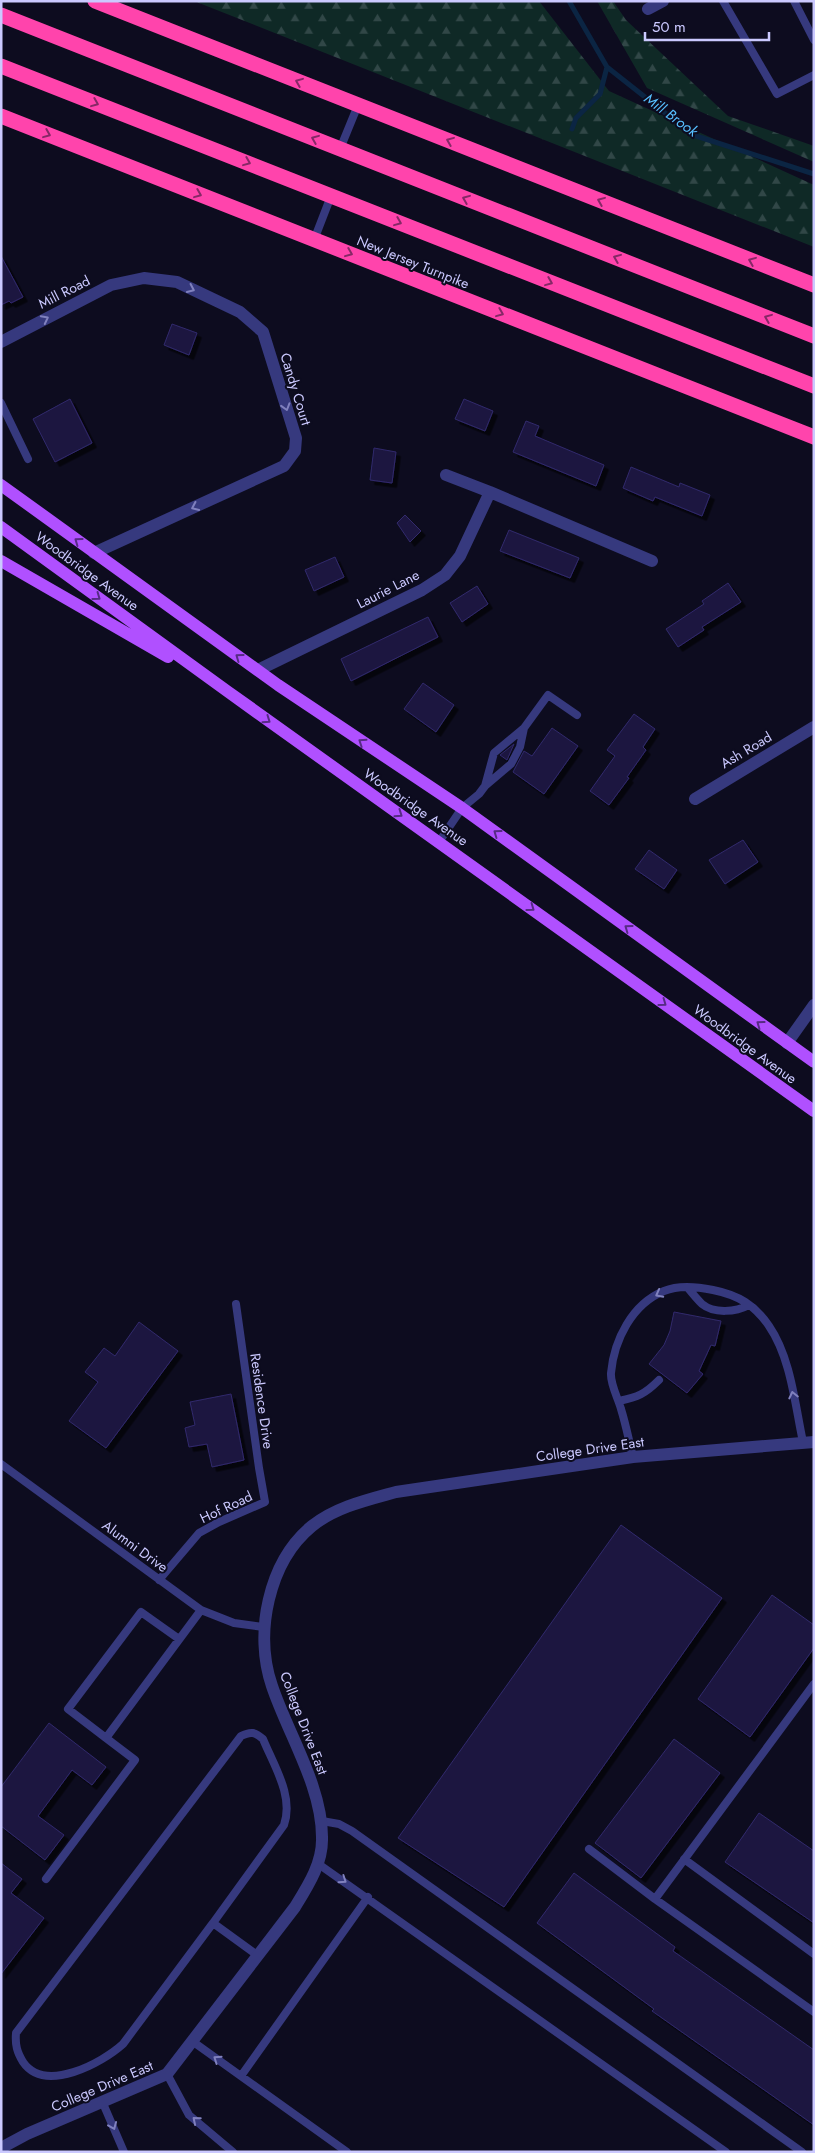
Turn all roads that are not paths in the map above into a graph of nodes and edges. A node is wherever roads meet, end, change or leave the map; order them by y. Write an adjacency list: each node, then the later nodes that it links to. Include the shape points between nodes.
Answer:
1 (95, 1): 10 (highway, one-way to 1)
2 (663, 1): 5 (street)
3 (723, 1): 9 (lane, via 777,94)
4 (794, 1): 7 (lane)
5 (648, 9)
6 (1, 15): 12 (highway, one-way to 6)
7 (814, 40)
8 (1, 66): 13 (highway, one-way to 13)
9 (814, 75)
10 (358, 105): 12 (lane); 16 (highway, one-way to 10)
11 (1, 116): 14 (highway, New Jersey Turnpike, one-way to 14)
12 (340, 149): 17 (highway, one-way to 12)
13 (331, 196): 14 (lane); 19 (highway, one-way to 19)
14 (314, 240): 21 (highway, New Jersey Turnpike, one-way to 21)
15 (144, 278): 18 (street, Mill Road, one-way to 15, via 111,284); 27 (street, Candy Court, one-way to 27, via 177,282 240,312 262,332 296,438 295,451 284,466)
16 (814, 285)
17 (814, 336)
18 (1, 342)
19 (814, 386)
20 (1, 403): 22 (lane)
21 (814, 438)
22 (28, 459)
23 (446, 475): 25 (street)
24 (1, 485): 27 (main road, Woodbridge Avenue, one-way to 24)
25 (490, 492): 29 (street); 30 (street, Laurie Lane, via 460,556 445,575 422,590)
26 (1, 527): 31 (main road, Woodbridge Avenue, one-way to 31)
27 (94, 553): 30 (main road, Woodbridge Avenue, one-way to 27)
28 (1, 561): 31 (main road)
29 (652, 561)
30 (258, 670): 37 (main road, Woodbridge Avenue, one-way to 30)
31 (227, 692): 38 (main road, Woodbridge Avenue, one-way to 38)
32 (577, 715): 34 (lane, via 548,695)
33 (814, 726): 36 (street, Ash Road)
34 (524, 728): 35 (lane, via 520,747 511,764); 35 (lane, via 494,753)
35 (485, 786): 37 (lane)
36 (695, 799)
37 (462, 808): 38 (lane); 40 (main road, Woodbridge Avenue, one-way to 37)
38 (439, 842): 42 (main road, Woodbridge Avenue, one-way to 42)
39 (814, 1005): 40 (street)
40 (787, 1044): 41 (main road, Woodbridge Avenue)
41 (814, 1062)
42 (814, 1112)
43 (688, 1288): 45 (lane, via 732,1294); 45 (lane, via 708,1308 730,1311); 47 (lane, one-way to 47, via 665,1290 640,1307 630,1319 616,1346 611,1375)
44 (236, 1304): 51 (lane, Residence Drive)
45 (749, 1305): 48 (lane, one-way to 45, via 783,1350 769,1326)
46 (659, 1380): 47 (lane, via 647,1392)
47 (619, 1401): 49 (lane)
48 (810, 1441): 49 (street, College Drive East)
49 (633, 1458): 54 (street, College Drive East, via 396,1492 361,1501 328,1515 298,1539 285,1560 276,1578)
50 (1, 1464): 52 (lane, Alumni Drive)
51 (265, 1502): 52 (lane, Hof Road, via 199,1533)
52 (159, 1580): 53 (lane, Alumni Drive)
53 (200, 1610): 54 (lane, Alumni Drive, via 234,1623); 55 (lane)
54 (264, 1627): 58 (street, College Drive East, via 264,1659 272,1686 315,1794)
55 (179, 1639): 57 (lane); 57 (lane, via 141,1612 68,1709)
56 (814, 1684): 60 (lane)
57 (106, 1738): 62 (lane, via 134,1760)
58 (322, 1821): 61 (street, College Drive East); 78 (lane, via 339,1824 352,1831)
59 (589, 1849): 64 (lane)
60 (684, 1860): 64 (lane); 66 (lane)
61 (317, 1863): 63 (lane, one-way to 63); 67 (street, College Drive East, via 310,1883 295,1907)
62 (46, 1879)
63 (368, 1897): 71 (lane); 77 (lane)
64 (655, 1899): 68 (lane)
65 (213, 1922): 65 (lane, via 287,1817 285,1793 263,1739 256,1733 248,1732 241,1736 16,2033 18,2054 26,2066 50,2076 68,2074 112,2054); 67 (lane)
66 (814, 1954)
67 (257, 1955): 69 (street, College Drive East)
68 (814, 2012)
69 (192, 2041): 70 (street, College Drive East); 71 (lane, one-way to 69)
70 (166, 2074): 72 (street, College Drive East); 75 (lane, one-way to 70, via 189,2115)
71 (241, 2076): 76 (lane)
72 (102, 2101): 73 (street, College Drive East); 74 (lane, one-way to 74)
73 (1, 2148)
74 (124, 2152)
75 (234, 2152)
76 (347, 2152)
77 (726, 2152)
78 (802, 2152)

